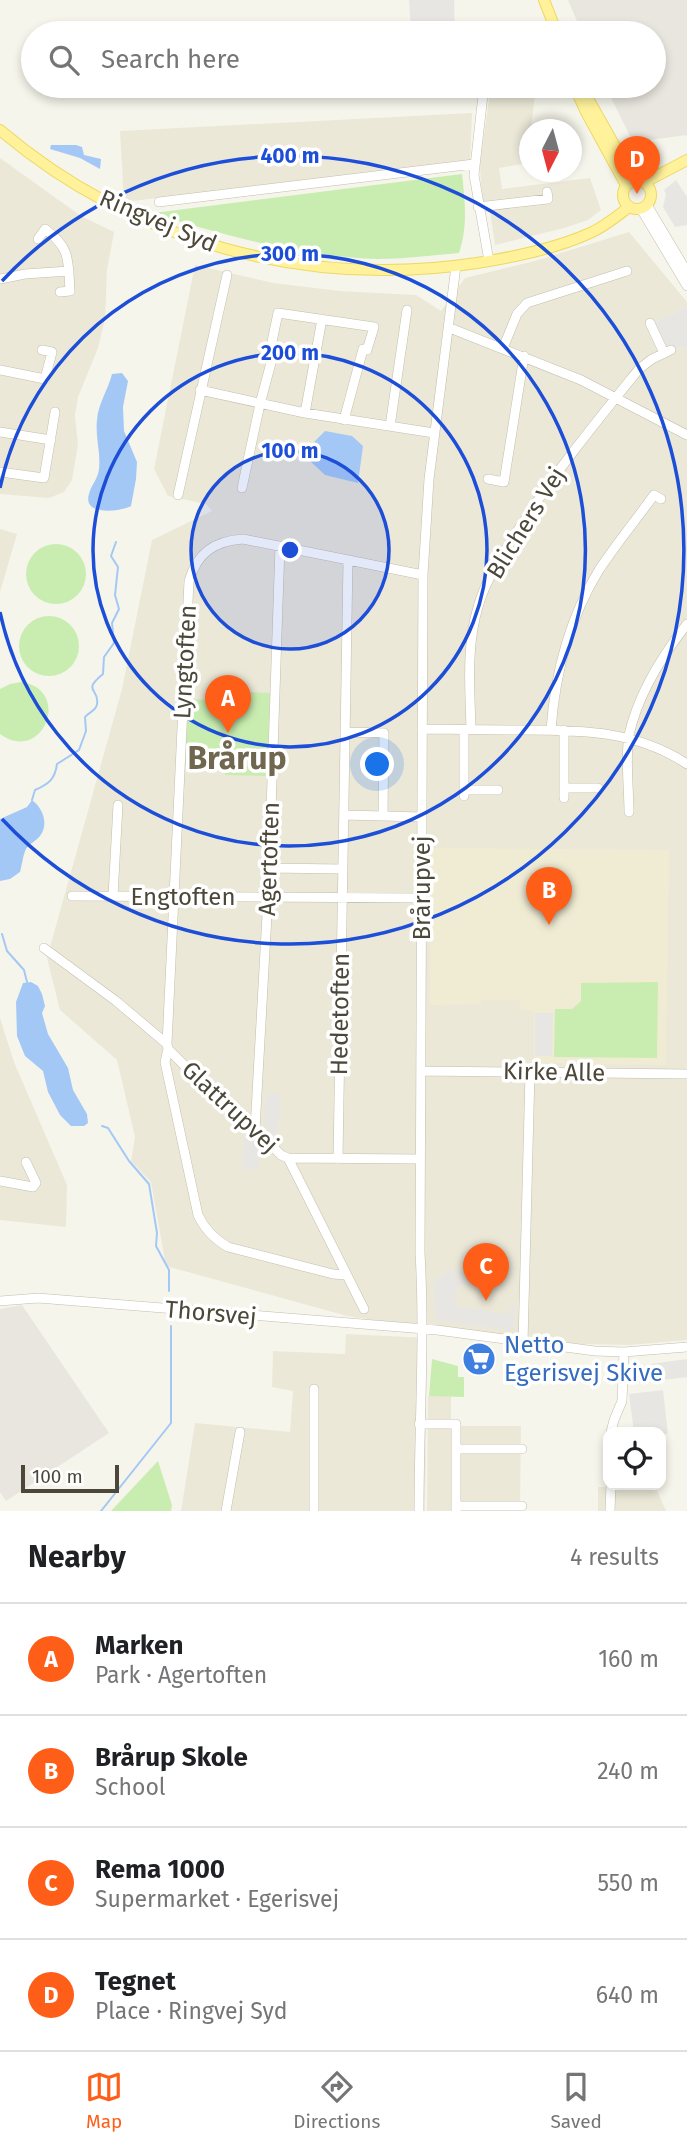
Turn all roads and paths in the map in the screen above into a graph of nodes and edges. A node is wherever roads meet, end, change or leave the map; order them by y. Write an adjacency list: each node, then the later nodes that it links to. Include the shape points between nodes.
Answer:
1 (538, 0): 3 (main road)
2 (544, 0): 4 (main road)
3 (546, 21)
4 (552, 21)
5 (482, 98): 10 (street)
6 (580, 98): 11 (main road)
7 (589, 98): 11 (main road)
8 (0, 130): 18 (main road, Ringvej Syd, via 101,200 215,247 281,262 350,270)
9 (687, 160): 11 (main road)
10 (474, 164): 13 (street); 15 (street)
11 (639, 185): 14 (main road, via 651,198); 14 (main road, via 623,192)
12 (547, 192): 15 (street, via 548,199)
13 (159, 202)
14 (635, 205): 17 (main road, Ringvej Syd, via 581,236); 21 (street); 24 (street)
15 (478, 207): 17 (street)
16 (38, 239): 19 (street, via 45,229 57,238 67,253)
17 (489, 261): 18 (main road, Ringvej Syd)
18 (456, 266): 29 (street, Brårupvej)
19 (69, 271): 23 (street); 25 (street, via 70,291)
20 (627, 271): 30 (street, via 527,303 517,314)
21 (687, 272)
22 (227, 275): 34 (street)
23 (0, 279)
24 (687, 286)
25 (60, 292)
26 (407, 310): 40 (street)
27 (322, 319): 36 (street, via 278,313); 38 (street); 39 (street, via 374,327 367,350 363,349)
28 (650, 323): 35 (street, Blichers Vej, via 667,351 639,369)
29 (450, 328): 30 (street); 42 (street, Brårupvej)
30 (503, 348): 32 (street)
31 (42, 350): 33 (street, via 52,352 45,379)
32 (524, 356): 35 (street); 46 (street, via 504,482)
33 (0, 370)
34 (200, 390): 36 (street); 48 (street)
35 (616, 398): 43 (street); 55 (street, Blichers Vej, via 565,460 488,581 471,645)
36 (260, 404): 38 (street); 47 (street)
37 (55, 412): 44 (street)
38 (305, 413): 39 (street)
39 (344, 420): 40 (street)
40 (390, 426): 42 (street)
41 (0, 432): 44 (street)
42 (435, 433): 52 (street, Brårupvej)
43 (687, 435)
44 (51, 440): 45 (street, via 44,478)
45 (0, 472)
46 (488, 480)
47 (242, 488)
48 (178, 495)
49 (661, 499): 56 (street, via 654,495 584,596 558,671)
50 (280, 546): 51 (street, Lyngtoften); 68 (street, Agertoften); 72 (street, Lyngtoften, via 229,540 207,549 189,581)
51 (348, 560): 52 (street, Lyngtoften); 58 (street, Hedetoften)
52 (423, 575): 54 (street, Brårupvej)
53 (687, 624): 59 (street, via 650,680)
54 (422, 729): 55 (street); 67 (street, Brårupvej)
55 (467, 729): 56 (street); 62 (street, Blichers Vej, via 464,793)
56 (551, 730): 57 (street)
57 (564, 730): 59 (street); 61 (street, via 564,793)
58 (345, 732): 65 (street, Hedetoften); 66 (street, via 384,733)
59 (629, 737): 60 (street); 64 (street)
60 (687, 764)
61 (598, 788)
62 (498, 790)
63 (118, 805): 71 (street, Engtoften)
64 (629, 812)
65 (344, 816): 66 (street); 69 (street, Hedetoften)
66 (383, 816): 67 (street)
67 (422, 817): 75 (street, Brårupvej)
68 (269, 868): 69 (street); 73 (street, Agertoften)
69 (342, 869): 74 (street, Hedetoften)
70 (72, 896): 71 (street, Engtoften)
71 (113, 896): 72 (street, Engtoften)
72 (174, 897): 73 (street, Engtoften); 77 (street, Lyngtoften)
73 (268, 897): 74 (street, Engtoften); 81 (street, Agertoften)
74 (341, 898): 75 (street, Engtoften); 83 (street, Hedetoften)
75 (421, 898): 78 (street, Brårupvej)
76 (44, 948): 77 (street, Glattrupvej)
77 (168, 1046): 81 (street, Glattrupvej); 87 (street, Lyngtoften, via 165,1062 202,1225 228,1247)
78 (421, 1070): 79 (street, Kirke Alle); 84 (street, Brårupvej)
79 (530, 1072): 80 (street, Kirke Alle); 91 (street)
80 (687, 1073)
81 (255, 1129): 82 (street, Glattrupvej)
82 (288, 1158): 83 (street); 87 (street, Glattrupvej)
83 (338, 1159): 84 (street)
84 (421, 1160): 90 (street, Brårupvej)
85 (26, 1162): 86 (street, via 36,1183 33,1187)
86 (0, 1181)
87 (346, 1275): 89 (street, Glattrupvej)
88 (0, 1301): 90 (street, Thorsvej, via 38,1298)
89 (364, 1309)
90 (422, 1329): 91 (street, Thorsvej); 95 (street, Brårupvej)
91 (523, 1343): 93 (street, Thorsvej)
92 (687, 1347): 93 (street, Thorsvej)
93 (624, 1352): 96 (street, via 622,1401)
94 (314, 1389): 104 (street)
95 (419, 1424): 98 (street, via 456,1424); 105 (street, Brårupvej)
96 (612, 1427)
97 (240, 1432): 103 (street)
98 (456, 1449): 99 (street); 102 (street)
99 (522, 1449)
100 (611, 1490): 106 (street)
101 (522, 1506): 102 (street)
102 (456, 1509)
103 (226, 1511)
104 (314, 1511)
105 (419, 1511)
106 (610, 1511)

